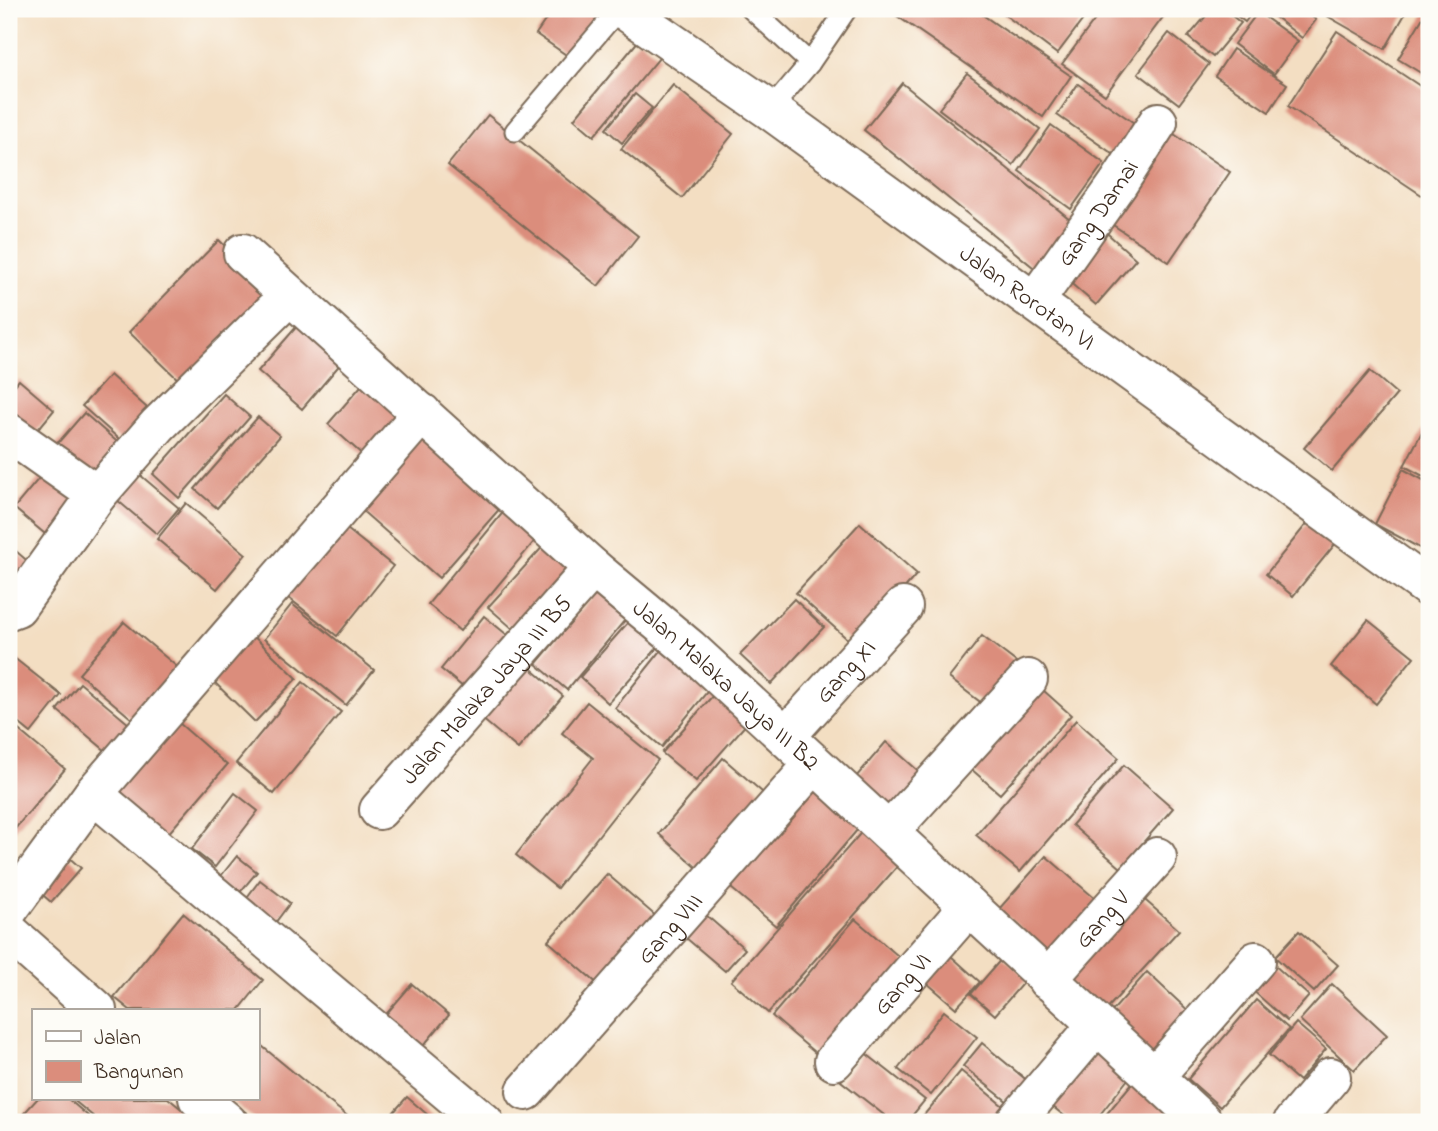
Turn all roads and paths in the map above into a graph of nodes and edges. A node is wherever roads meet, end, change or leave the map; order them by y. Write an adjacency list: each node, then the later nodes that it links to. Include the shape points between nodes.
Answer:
1 (621, 9): 5 (street, Jalan Rorotan VI); 7 (lane)
2 (751, 9): 4 (lane)
3 (847, 9): 4 (lane)
4 (810, 63): 5 (lane)
5 (770, 110): 10 (street, Jalan Rorotan VI)
6 (1158, 121): 10 (street, Gang Damai)
7 (515, 131)
8 (243, 253): 9 (street, Jalan Malaka Jaya III B2)
9 (289, 296): 11 (street, Jalan Malaka Jaya III B2); 13 (street, via 158,425)
10 (1035, 301): 15 (street, Jalan Rorotan VI)
11 (422, 413): 14 (street, Jalan Malaka Jaya III B2); 21 (street)
12 (9, 433): 13 (street)
13 (97, 495): 17 (street, via 17,607)
14 (593, 568): 19 (street, Jalan Malaka Jaya III B2); 22 (street, Jalan Malaka Jaya III B5)
15 (1429, 588)
16 (903, 607): 19 (street, Gang XI)
17 (9, 610)
18 (1028, 679): 23 (street)
19 (786, 736): 20 (street, Jalan Malaka Jaya III B2)
20 (813, 765): 23 (street, Jalan Malaka Jaya III B2); 34 (street, Gang VIII)
21 (93, 794): 26 (street); 37 (street)
22 (379, 810)
23 (889, 832): 25 (street, Jalan Malaka Jaya III B2)
24 (1157, 857): 28 (street, Gang V)
25 (969, 906): 28 (street, Jalan Malaka Jaya III B2); 31 (street, Gang VI)
26 (10, 910): 29 (street)
27 (1256, 961): 32 (street)
28 (1047, 980): 30 (street, Jalan Malaka Jaya III B2)
29 (96, 1009)
30 (1097, 1025): 32 (street, Jalan Malaka Jaya III B2); 38 (street)
31 (834, 1061)
32 (1154, 1077): 39 (street, Jalan Malaka Jaya III B2)
33 (1331, 1077): 40 (street)
34 (526, 1091)
35 (200, 1100): 36 (street)
36 (227, 1122)
37 (484, 1122)
38 (1015, 1122)
39 (1203, 1122)
40 (1293, 1122)

